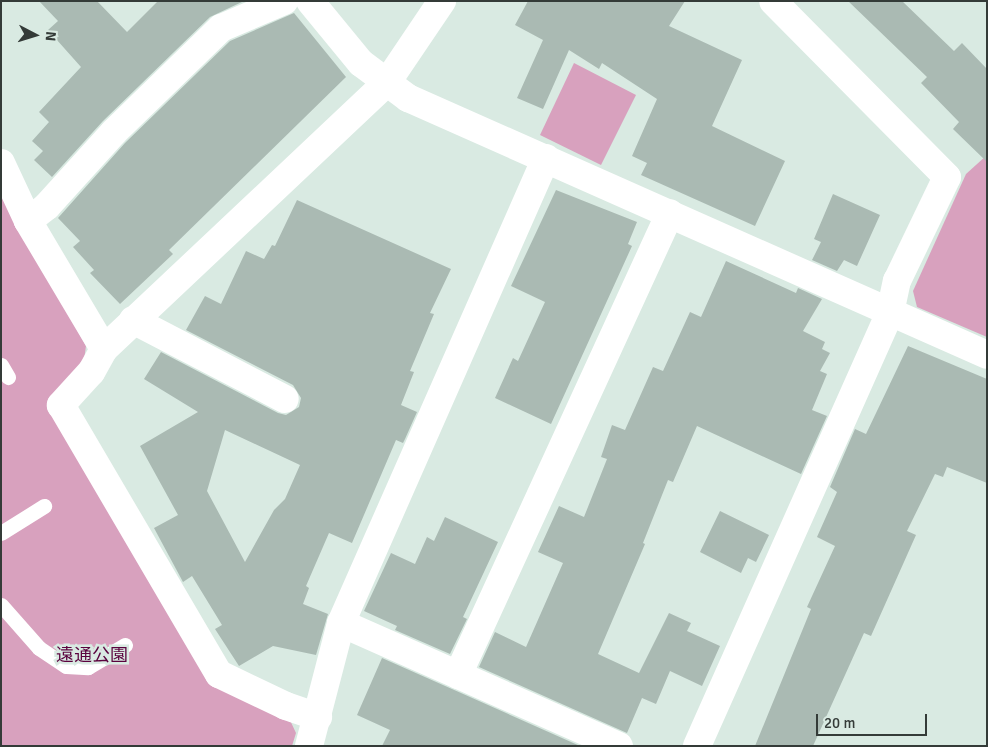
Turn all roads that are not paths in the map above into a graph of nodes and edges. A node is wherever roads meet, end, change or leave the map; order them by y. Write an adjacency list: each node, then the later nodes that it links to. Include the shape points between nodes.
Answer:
1 (284, 1): 9 (street, via 221,28 114,132 46,206)
2 (310, 1): 5 (street, via 361,63)
3 (442, 1): 5 (street)
4 (773, 1): 10 (street, via 947,177 897,281)
5 (388, 81): 6 (street, via 408,98); 11 (street)
6 (546, 158): 8 (street); 18 (street)
7 (1, 163): 9 (street)
8 (670, 213): 10 (street); 20 (street)
9 (28, 220): 12 (street)
10 (890, 313): 13 (street); 24 (street)
11 (133, 320): 12 (street); 14 (street)
12 (104, 349): 21 (street, via 92,372 61,405 219,674 286,706)
13 (987, 355)
14 (286, 399)
15 (44, 506): 16 (lane)
16 (1, 533)
17 (1, 605): 19 (lane, via 43,652 66,666 88,667)
18 (342, 623): 20 (street); 21 (street)
19 (125, 645)
20 (458, 676): 23 (street)
21 (318, 717): 22 (street)
22 (309, 746)
23 (619, 746)
24 (697, 746)

